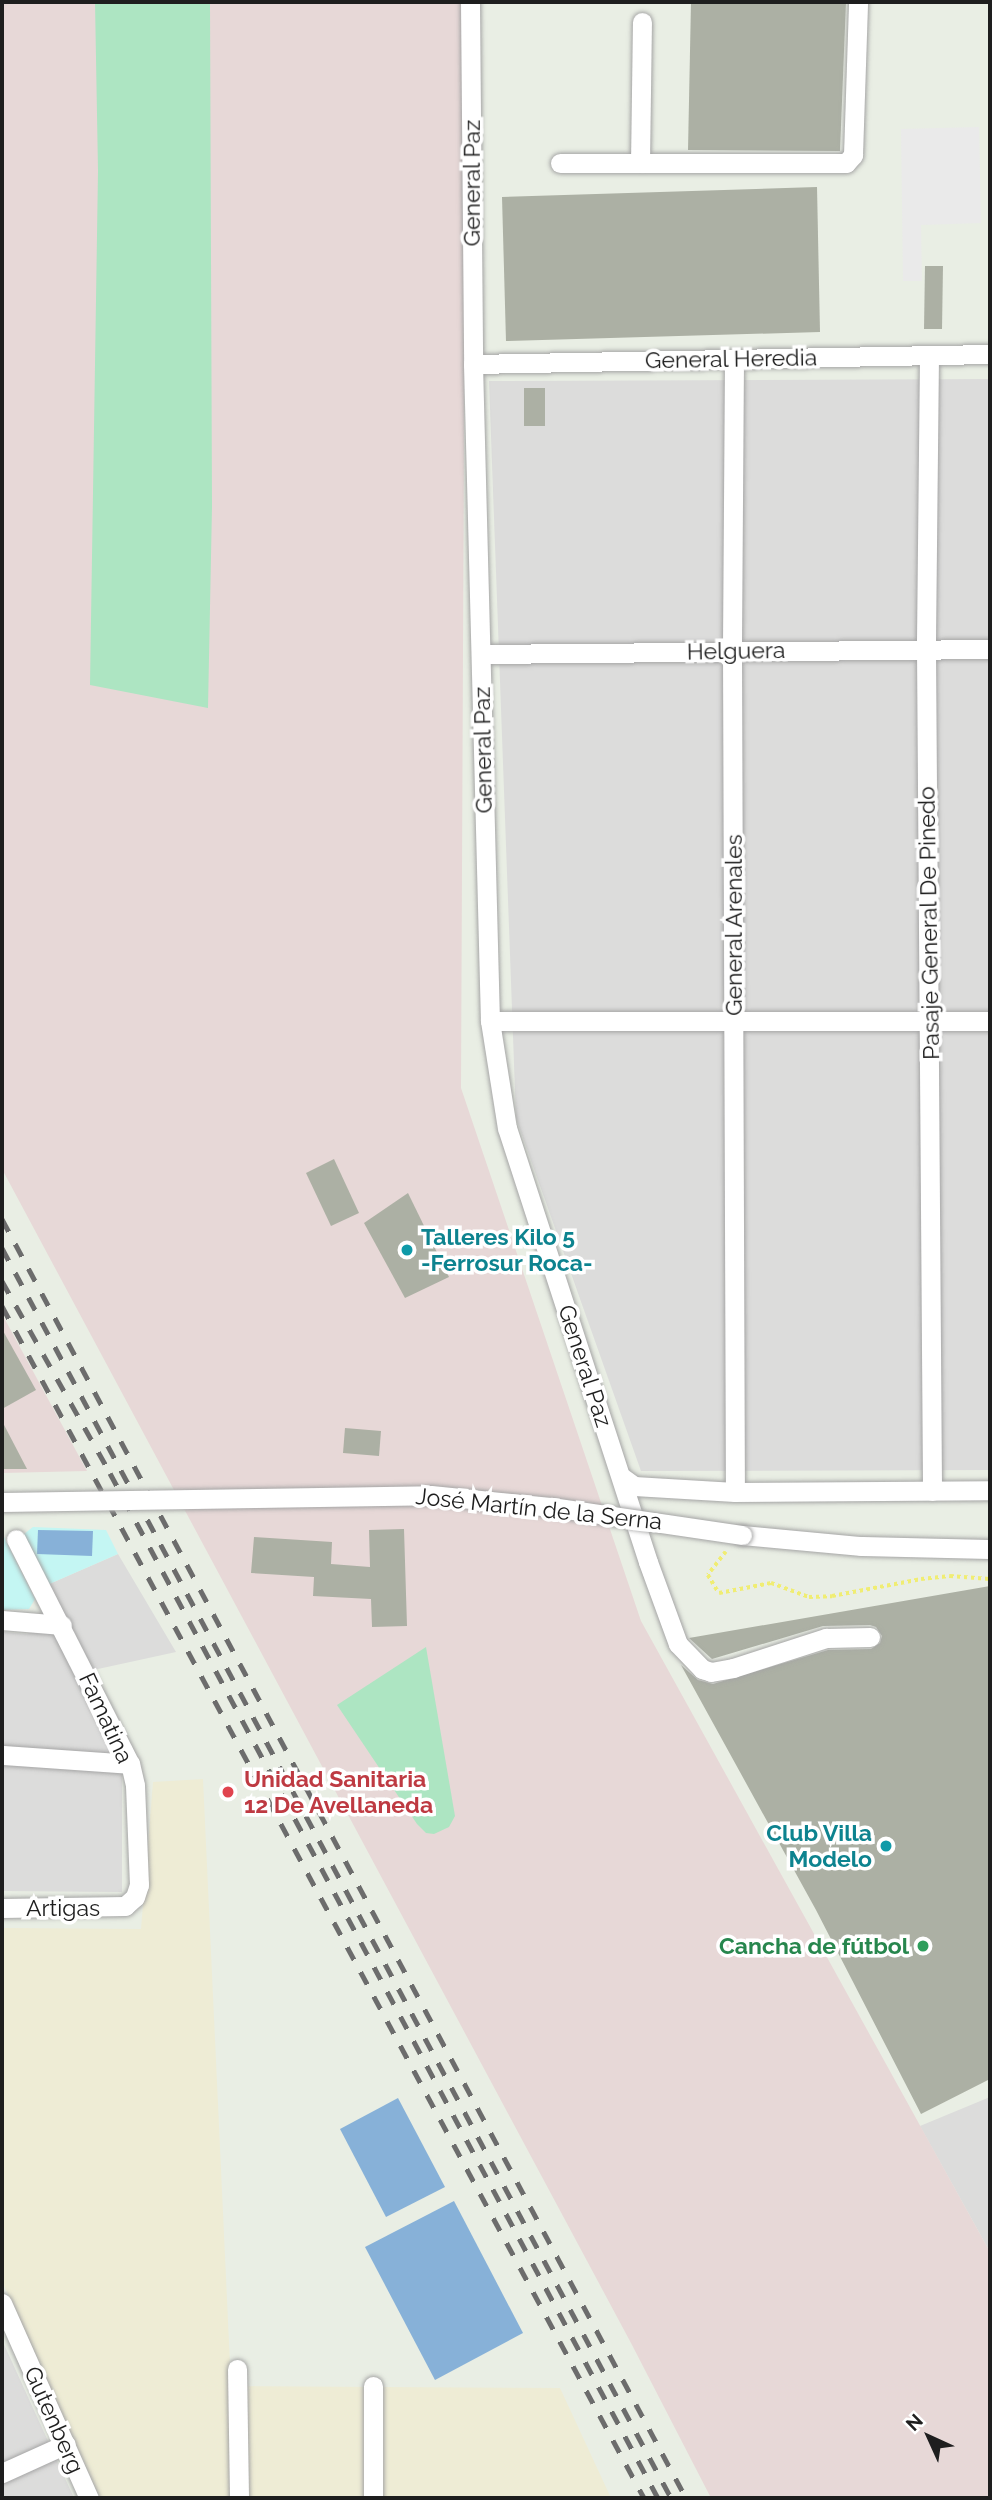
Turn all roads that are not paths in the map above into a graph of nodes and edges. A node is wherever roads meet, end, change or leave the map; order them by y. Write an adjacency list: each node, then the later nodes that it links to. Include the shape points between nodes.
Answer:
1 (470, 2): 9 (street, General Paz)
2 (858, 2): 5 (street, via 853,155 845,163)
3 (642, 22): 5 (street)
4 (560, 163): 5 (street)
5 (640, 163)
6 (990, 354): 7 (street, General Heredia)
7 (929, 355): 8 (street, General Heredia); 10 (street, Pasaje General De Pinedo)
8 (734, 359): 9 (street, General Heredia); 12 (street, General Arenales)
9 (473, 364): 13 (street, General Paz)
10 (926, 649): 11 (street, Helguera); 12 (street, Helguera); 15 (street, Pasaje General De Pinedo)
11 (990, 649)
12 (732, 652): 13 (street, Helguera); 14 (street, General Arenales)
13 (481, 653): 16 (street, General Paz)
14 (735, 1019): 15 (street); 16 (street); 20 (street, General Arenales)
15 (930, 1020): 17 (street); 21 (street, Pasaje General De Pinedo)
16 (490, 1021): 18 (street, General Paz, via 507,1128)
17 (990, 1021)
18 (623, 1478): 20 (street, José Martín de la Serna, via 634,1486); 27 (street, General Paz, via 668,1625 678,1644 702,1669 733,1668 826,1638)
19 (990, 1490): 21 (street, José Martín de la Serna)
20 (735, 1492): 21 (street, José Martín de la Serna)
21 (932, 1492)
22 (2, 1503): 24 (street, José Martín de la Serna, bridge, via 430,1495 552,1507 742,1535 861,1546)
23 (16, 1539): 26 (street, Famatina)
24 (990, 1549)
25 (2, 1620): 26 (street)
26 (62, 1625): 29 (street, Famatina)
27 (870, 1636)
28 (2, 1755): 29 (street)
29 (130, 1764): 30 (street, Famatina, via 139,1885)
30 (125, 1906): 31 (street, Artigas)
31 (2, 1908)
32 (2, 2303): 35 (street, Gutenberg)
33 (237, 2369): 38 (street)
34 (373, 2386): 39 (street)
35 (66, 2444): 36 (street); 37 (street, Gutenberg)
36 (2, 2473)
37 (89, 2498)
38 (239, 2498)
39 (373, 2498)

